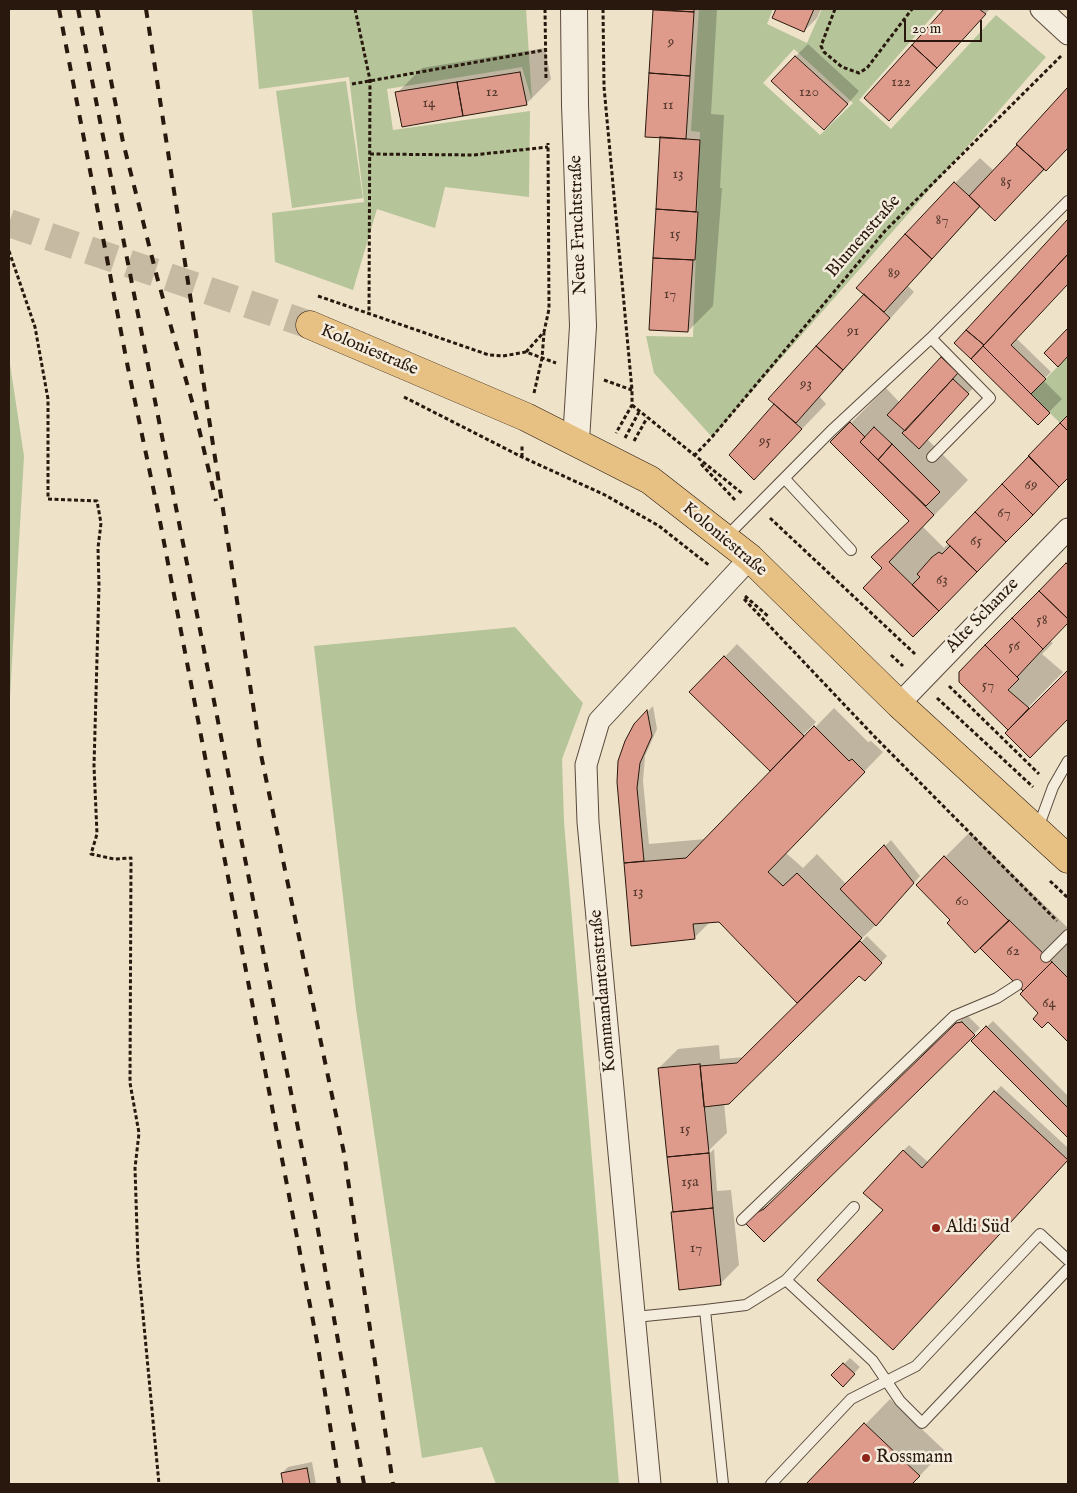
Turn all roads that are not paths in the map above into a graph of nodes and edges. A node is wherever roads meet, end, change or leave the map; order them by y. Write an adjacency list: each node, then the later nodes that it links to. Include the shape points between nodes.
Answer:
1 (574, 9): 7 (street, Neue Fruchtstraße, via 583,326)
2 (1041, 9): 3 (street)
3 (1066, 43)
4 (1068, 201): 6 (lane)
5 (310, 326): 7 (main road, Koloniestraße)
6 (931, 338): 8 (lane, via 990,398); 9 (lane, via 831,431)
7 (576, 441): 11 (main road, Koloniestraße, via 650,480)
8 (932, 457)
9 (786, 479): 11 (lane); 12 (lane)
10 (1068, 528): 14 (street, Alte Schanze)
11 (726, 537): 13 (main road, Koloniestraße)
12 (851, 550)
13 (750, 558): 14 (main road, Koloniestraße); 27 (street, Kommandantenstraße, via 599,721 586,765 588,822)
14 (899, 704): 16 (main road, Koloniestraße)
15 (1068, 761): 16 (lane, via 1053,787)
16 (1037, 829): 17 (main road, Koloniestraße)
17 (1068, 859)
18 (1066, 940): 19 (lane)
19 (1046, 957)
20 (1017, 985): 22 (lane, via 954,1016)
21 (854, 1207): 25 (lane)
22 (742, 1220)
23 (1068, 1260): 28 (lane, via 1040,1234 916,1366)
24 (1068, 1269): 28 (lane, via 922,1423 900,1401)
25 (786, 1280): 26 (lane, via 746,1305); 28 (lane, via 873,1361)
26 (705, 1310): 27 (lane); 30 (lane)
27 (634, 1317): 29 (street, Kommandantenstraße)
28 (887, 1381): 31 (lane, via 851,1399)
29 (650, 1484)
30 (722, 1484)
31 (771, 1484)

